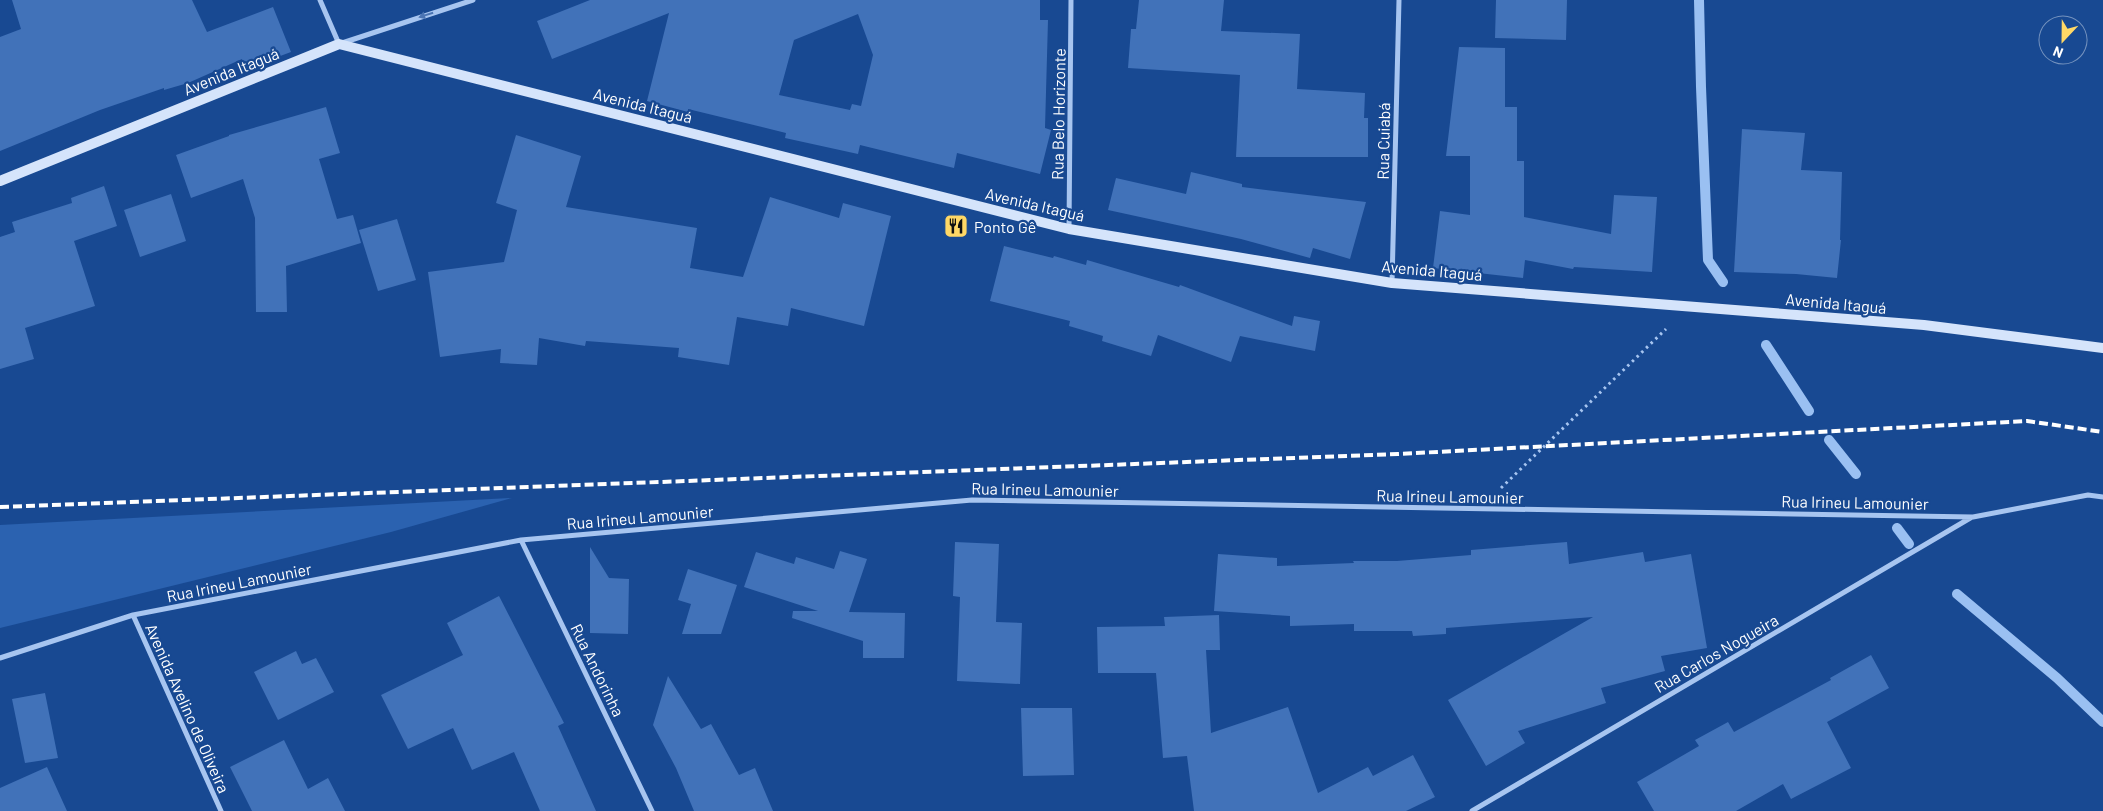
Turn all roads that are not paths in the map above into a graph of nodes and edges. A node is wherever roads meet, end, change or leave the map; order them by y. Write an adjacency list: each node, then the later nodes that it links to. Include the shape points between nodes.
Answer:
1 (320, 0): 5 (street)
2 (473, 0): 5 (street, one-way to 5)
3 (1071, 0): 7 (street, Rua Belo Horizonte)
4 (1399, 0): 8 (street, Rua Cuiabá)
5 (339, 44): 6 (main road, Avenida Itaguá); 7 (main road, Avenida Itaguá)
6 (0, 181)
7 (1069, 229): 8 (main road, Avenida Itaguá)
8 (1392, 283): 9 (main road, Avenida Itaguá, via 1924,325)
9 (2103, 348)
10 (2103, 497): 11 (street, Rua Irineu Lamounier, via 2088,494)
11 (1973, 517): 12 (street, Rua Irineu Lamounier, via 972,500); 17 (street, Rua Carlos Nogueira)
12 (521, 540): 13 (street, Rua Irineu Lamounier); 16 (street, Rua Andorinha)
13 (133, 616): 14 (street, Rua Irineu Lamounier); 15 (street, Avenida Avelino de Oliveira)
14 (0, 658)
15 (221, 811)
16 (652, 811)
17 (1472, 811)

